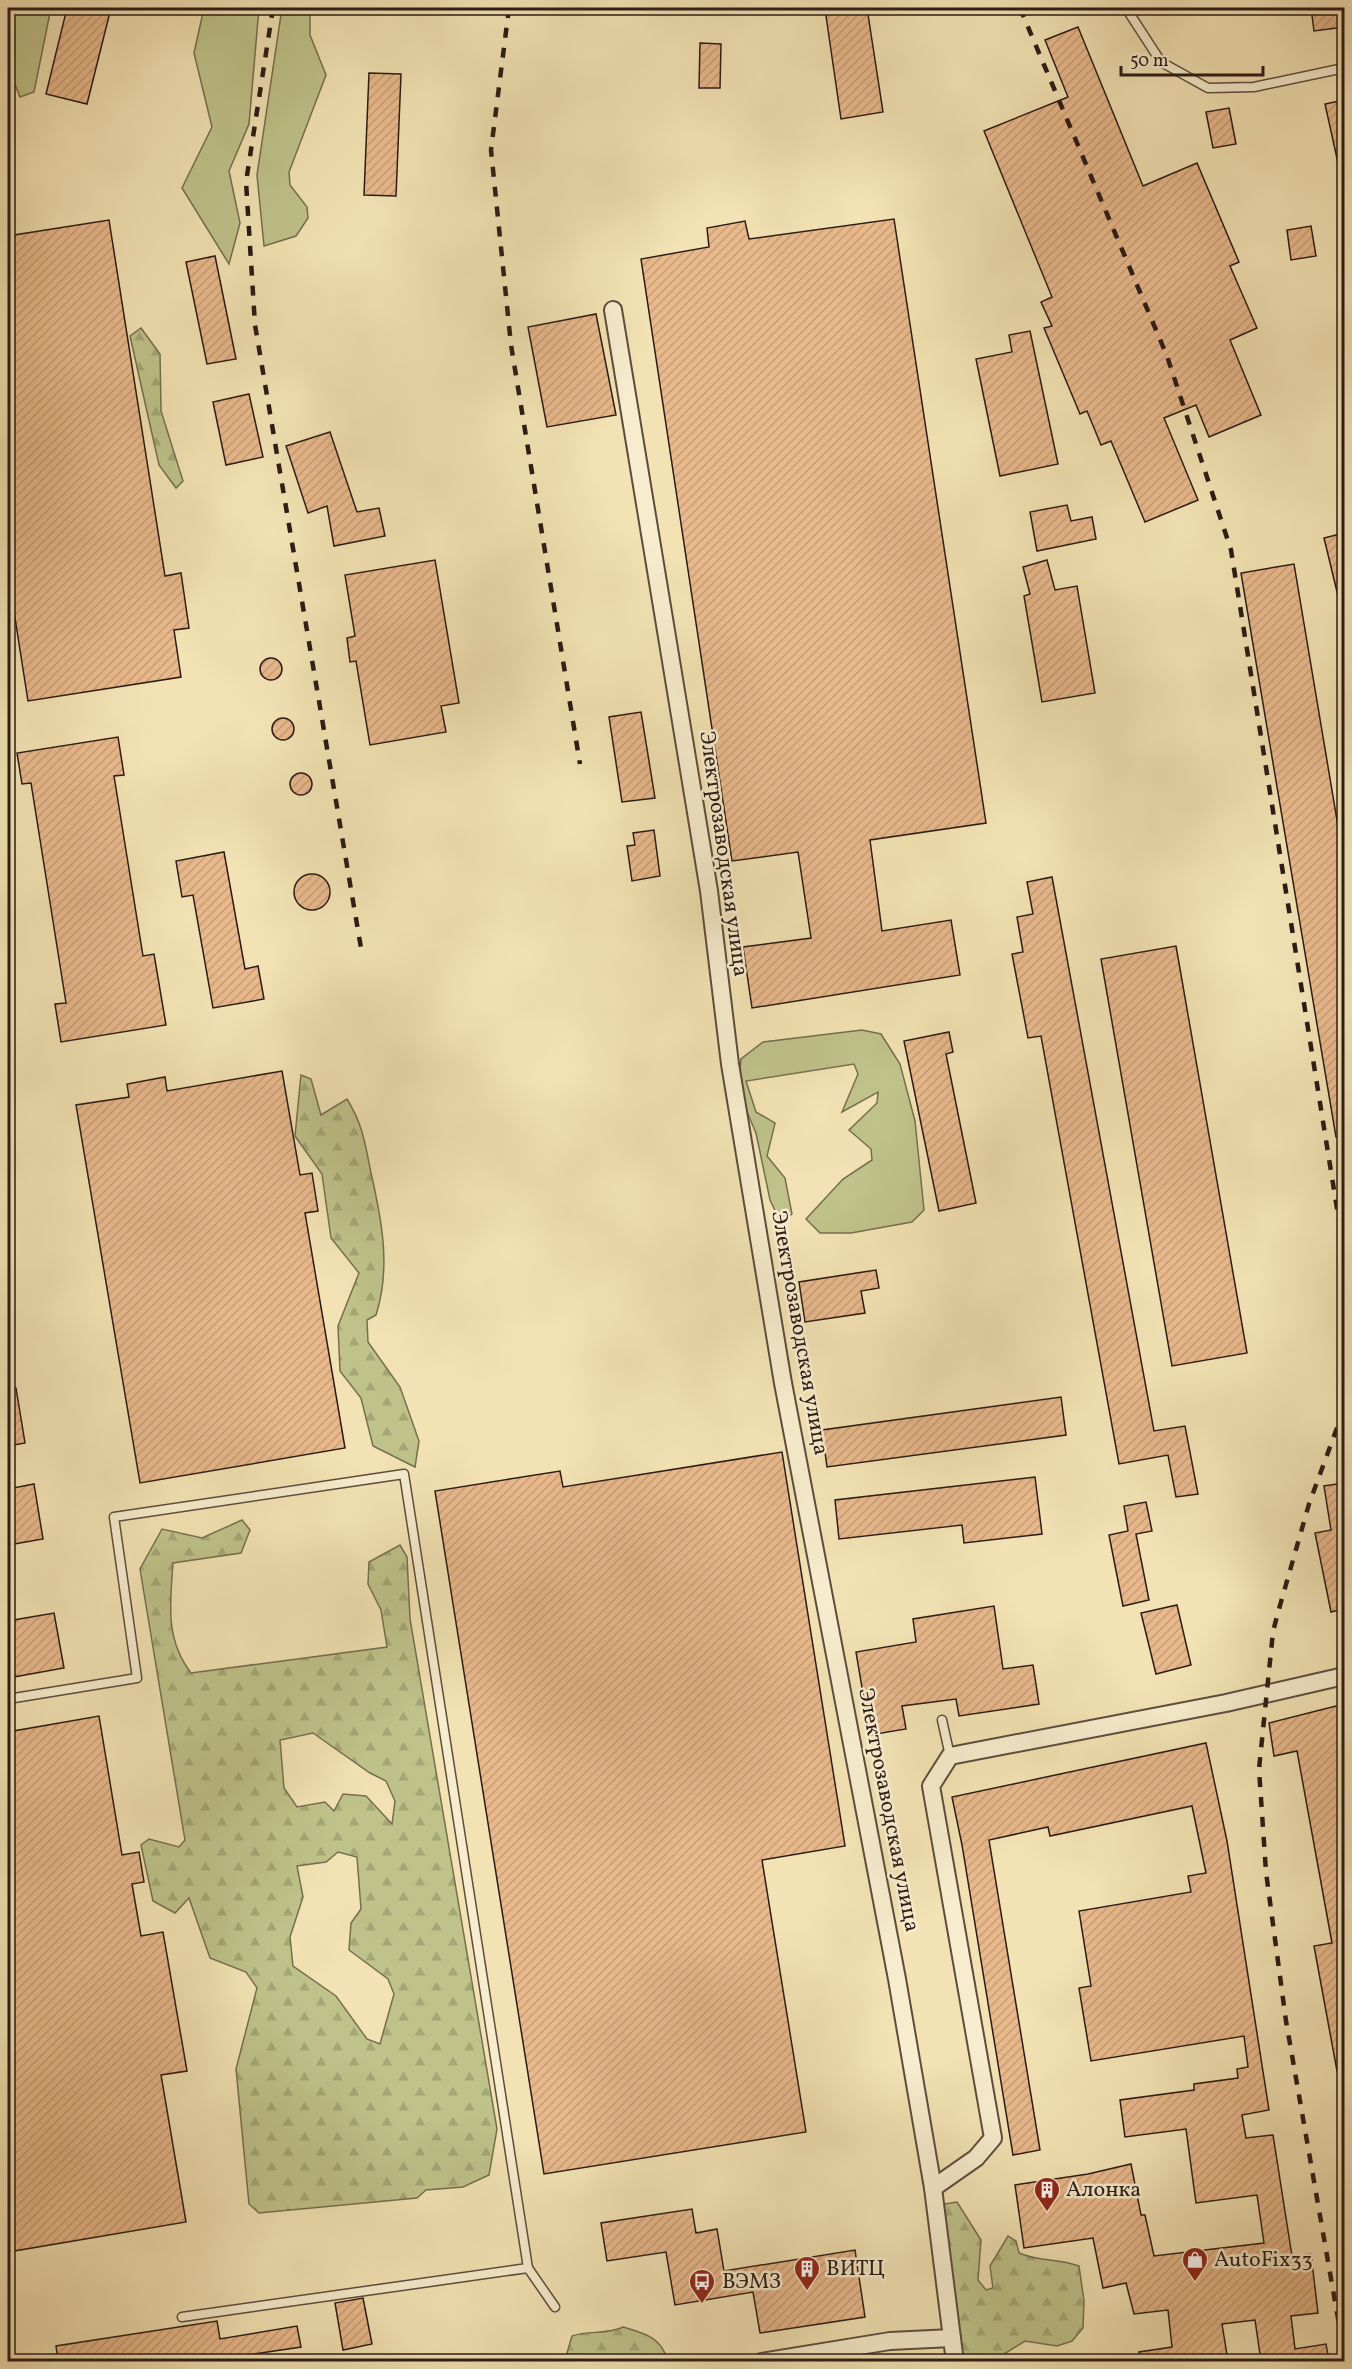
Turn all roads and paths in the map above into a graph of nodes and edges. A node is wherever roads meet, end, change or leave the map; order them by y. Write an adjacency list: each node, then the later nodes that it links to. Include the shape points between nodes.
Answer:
1 (1126, 8): 2 (lane, via 1161,62 1208,88 1254,87)
2 (1344, 68)
3 (613, 310): 8 (street, Электрозаводская улица, via 707,879 730,1064 783,1383)
4 (1344, 1676): 7 (street, via 1257,1697)
5 (8, 1699): 9 (lane, via 137,1678 114,1517 404,1474)
6 (942, 1720): 7 (lane)
7 (950, 1756): 8 (street, via 931,1786 993,2138 976,2158)
8 (933, 2188): 12 (street, Электрозаводская улица)
9 (528, 2268): 10 (lane); 11 (lane)
10 (555, 2307)
11 (182, 2317)
12 (952, 2338): 13 (street, via 890,2341); 14 (street, Электрозаводская улица)
13 (762, 2361)
14 (955, 2361)

